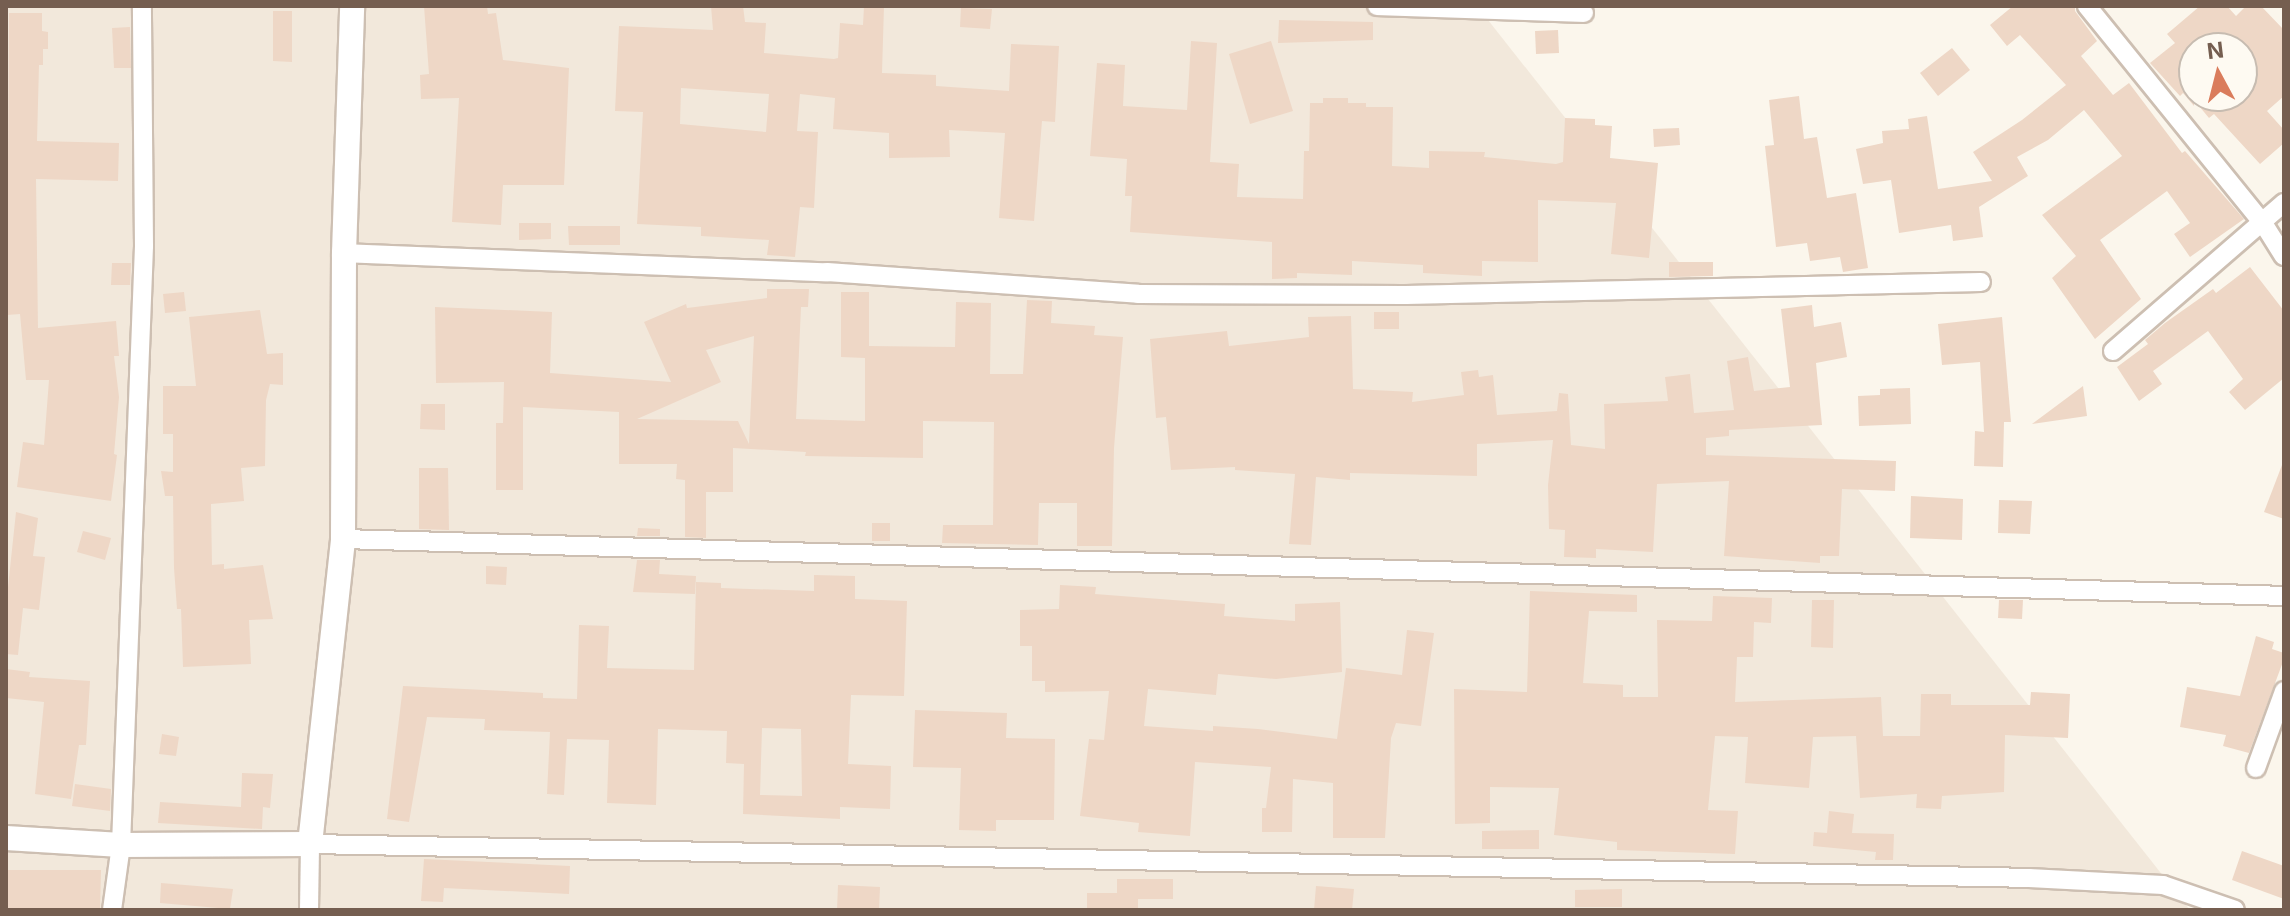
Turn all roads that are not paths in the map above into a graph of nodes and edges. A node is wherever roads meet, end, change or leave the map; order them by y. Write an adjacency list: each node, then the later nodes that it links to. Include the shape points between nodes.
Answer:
1 (142, 6): 18 (street, via 144,246)
2 (352, 6): 8 (street)
3 (1377, 6): 5 (street)
4 (2087, 6): 7 (street)
5 (1584, 13)
6 (2284, 203): 7 (street)
7 (2263, 223): 9 (street); 11 (street)
8 (344, 253): 10 (street, via 843,273 1138,294 1406,295); 12 (street)
9 (2284, 256)
10 (1981, 282)
11 (2113, 351)
12 (343, 539): 13 (street); 17 (street)
13 (2284, 596)
14 (2284, 691): 15 (street)
15 (2256, 768)
16 (6, 838): 18 (street)
17 (310, 844): 18 (street); 20 (street); 21 (street, via 2029,878 2163,885)
18 (121, 845): 19 (street)
19 (112, 910)
20 (309, 910)
21 (2235, 910)

